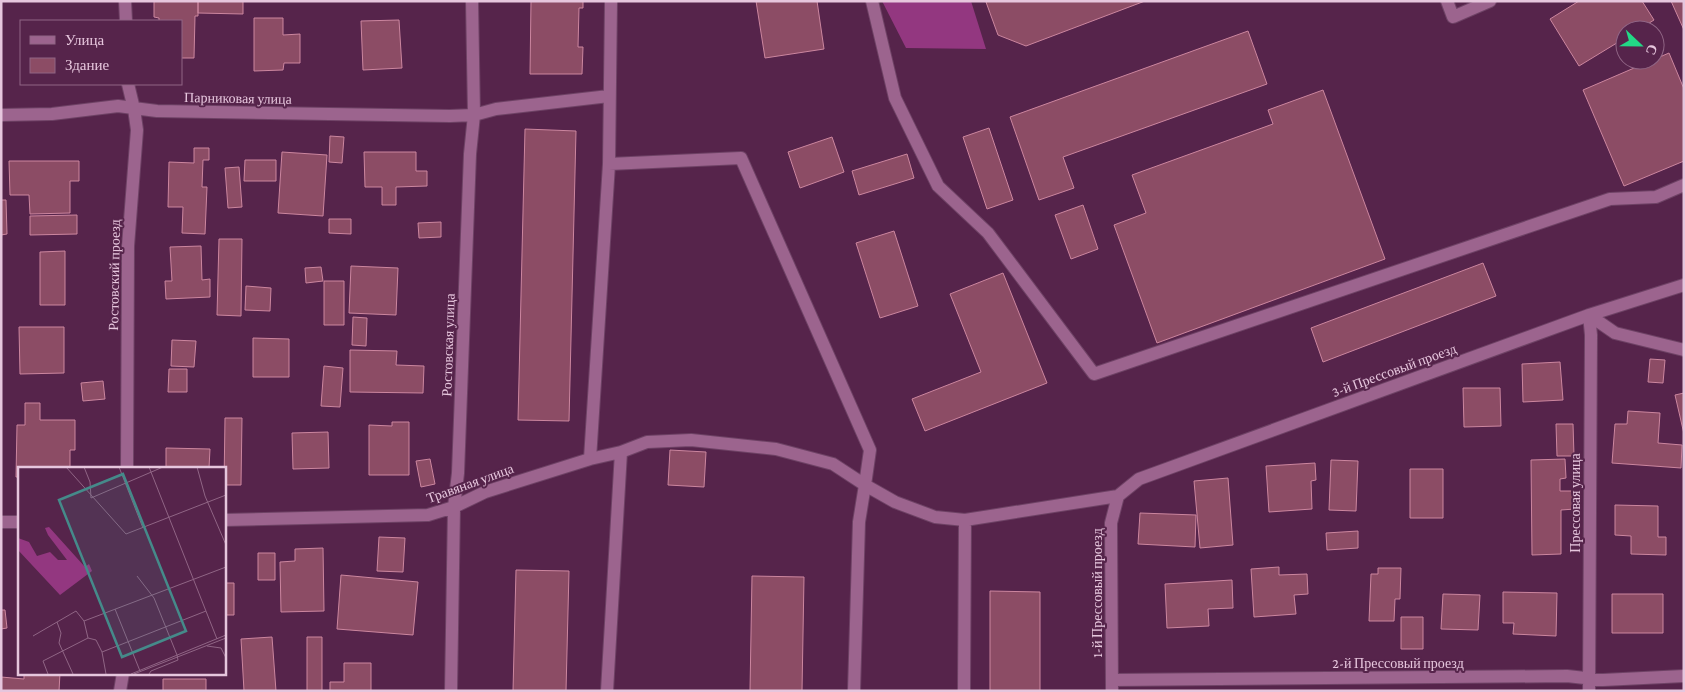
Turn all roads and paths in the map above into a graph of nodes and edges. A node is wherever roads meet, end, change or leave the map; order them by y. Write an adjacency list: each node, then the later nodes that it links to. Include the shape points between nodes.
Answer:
1 (125, 1): 7 (street)
2 (472, 1): 12 (street, Ростовская улица)
3 (611, 1): 9 (street)
4 (872, 1): 14 (street, via 895,98 938,186 988,233 1094,374 1610,199 1656,197)
5 (1447, 1): 6 (street, via 1453,17)
6 (1490, 1)
7 (126, 20)
8 (128, 85): 10 (street, Ростовский проезд)
9 (610, 96): 12 (street, Парниковая улица, via 496,109); 13 (street)
10 (134, 109): 11 (street, Парниковая улица, via 118,106 52,114); 12 (street, Парниковая улица); 20 (street, Ростовский проезд, via 137,130 128,246)
11 (1, 115)
12 (474, 115): 23 (street, Ростовская улица)
13 (609, 164): 19 (street); 21 (street, via 742,158 870,450)
14 (1684, 185)
15 (1684, 285): 16 (street, 3-й Прессовый проезд)
16 (1589, 315): 17 (street, via 1616,333); 22 (street, 3-й Прессовый проезд, via 1139,478); 30 (street, Прессовая улица)
17 (1684, 350)
18 (620, 452): 19 (street, Травяная улица); 21 (street, Травяная улица, via 647,442 691,440 776,449 833,464); 34 (street)
19 (590, 459): 23 (street, Травяная улица, via 485,492)
20 (127, 467)
21 (864, 485): 25 (street, Травяная улица, via 895,502 935,516); 35 (street, via 859,522)
22 (1118, 496): 25 (street, Травяная улица); 31 (street, 1-й Прессовый проезд, via 1111,523)
23 (454, 507): 24 (street, Травяная улица, via 428,515); 33 (street, Ростовская улица)
24 (225, 520)
25 (965, 520): 36 (street)
26 (1, 522): 27 (street)
27 (18, 522)
28 (123, 674): 32 (street)
29 (1684, 676): 30 (street, 2-й Прессовый проезд, via 1603,680)
30 (1589, 684): 31 (street, 2-й Прессовый проезд, via 1567,676)
31 (1113, 685)
32 (120, 691)
33 (451, 691)
34 (608, 691)
35 (854, 691)
36 (964, 691)

